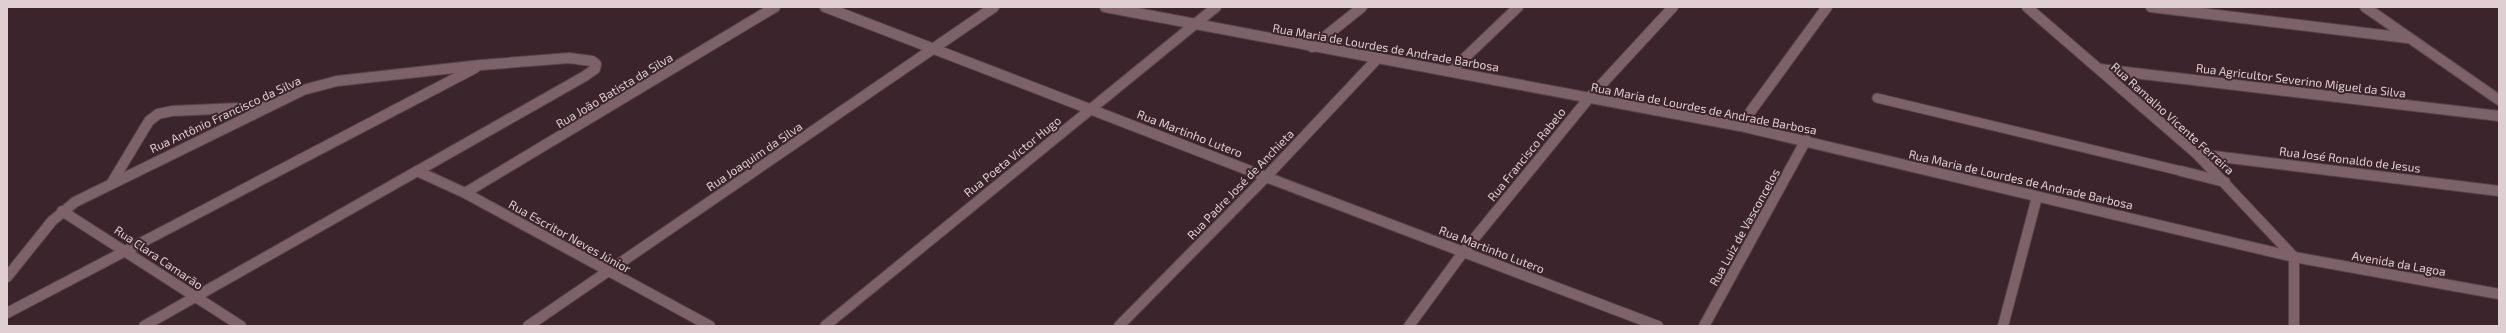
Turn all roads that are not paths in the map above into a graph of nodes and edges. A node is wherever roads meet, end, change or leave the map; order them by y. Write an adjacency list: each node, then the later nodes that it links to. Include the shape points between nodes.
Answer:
1 (775, 7): 36 (street, Rua João Batista da Silva)
2 (825, 7): 16 (street, Rua Martinho Lutero)
3 (994, 7): 16 (street, Rua Joaquim da Silva)
4 (1105, 7): 13 (street, Rua Maria de Lourdes de Andrade Barbosa)
5 (1216, 7): 13 (street, Rua Poeta Victor Hugo)
6 (1362, 7): 15 (street)
7 (1518, 7): 20 (street)
8 (1673, 7): 21 (street, Rua Francisco Rabelo)
9 (1827, 7): 27 (street)
10 (2027, 7): 19 (street, Rua Ramalho Vicente Ferreira)
11 (2151, 7): 14 (street)
12 (2365, 7): 14 (street)
13 (1193, 24): 15 (street, Rua Maria de Lourdes de Andrade Barbosa); 25 (street, Rua Poeta Victor Hugo)
14 (2407, 38): 23 (street)
15 (1312, 47): 17 (street, Rua Maria de Lourdes de Andrade Barbosa)
16 (934, 49): 25 (street, Rua Martinho Lutero); 42 (street, Rua Joaquim da Silva)
17 (1378, 59): 20 (street, Rua Maria de Lourdes de Andrade Barbosa); 32 (street, Rua Padre José de Anchieta)
18 (481, 65): 24 (street, Rua Antônio Francisco da Silva, via 337,81 303,90); 30 (street, Rua Antônio Francisco da Silva, via 569,58 592,61 596,64 595,69 585,76); 39 (street)
19 (2100, 69): 26 (street, Rua Agricultor Severino Miguel da Silva); 29 (street, Rua Ramalho Vicente Ferreira)
20 (1451, 71): 21 (street, Rua Maria de Lourdes de Andrade Barbosa)
21 (1589, 98): 27 (street, Rua Maria de Lourdes de Andrade Barbosa); 40 (street, Rua Francisco Rabelo)
22 (1877, 98): 31 (lane)
23 (2499, 100)
24 (268, 107): 34 (street, Rua Antônio Francisco da Silva); 34 (street, via 172,111 158,114 149,121)
25 (1090, 108): 32 (street, Rua Martinho Lutero); 51 (street, Rua Poeta Victor Hugo)
26 (2499, 116)
27 (1740, 126): 28 (street, Rua Maria de Lourdes de Andrade Barbosa)
28 (1806, 140): 37 (street, Rua Maria de Lourdes de Andrade Barbosa); 55 (street, Rua Luiz de Vasconcelos)
29 (2197, 154): 33 (street, Rua Ramalho Vicente Ferreira); 35 (street, Rua José Ronaldo de Jesus)
30 (416, 171): 36 (street, Rua Escritor Neves Júnior); 45 (street)
31 (2181, 171): 33 (street)
32 (1266, 177): 40 (street, Rua Martinho Lutero); 52 (street, Rua Padre José de Anchieta)
33 (2225, 182): 41 (street, Rua Ramalho Vicente Ferreira)
34 (111, 184): 38 (street, Rua Antônio Francisco da Silva)
35 (2499, 191)
36 (465, 194): 42 (street, Rua Escritor Neves Júnior)
37 (2037, 197): 41 (street, Rua Maria de Lourdes de Andrade Barbosa); 56 (street)
38 (62, 211): 39 (street, Rua Clara Camarão); 43 (street, Rua Antônio Francisco da Silva)
39 (125, 250): 45 (street, Rua Clara Camarão); 46 (street)
40 (1464, 251): 53 (street, Rua Francisco Rabelo); 54 (street, Rua Martinho Lutero)
41 (2294, 257): 44 (street, Avenida da Lagoa); 57 (street)
42 (608, 271): 49 (street, Rua Joaquim da Silva); 50 (street, Rua Escritor Neves Júnior)
43 (7, 277)
44 (2499, 294)
45 (195, 297): 47 (street); 48 (street, Rua Clara Camarão)
46 (7, 313)
47 (144, 326)
48 (240, 326)
49 (528, 326)
50 (710, 326)
51 (825, 326)
52 (1119, 326)
53 (1409, 326)
54 (1658, 326)
55 (1704, 326)
56 (2004, 326)
57 (2294, 326)

